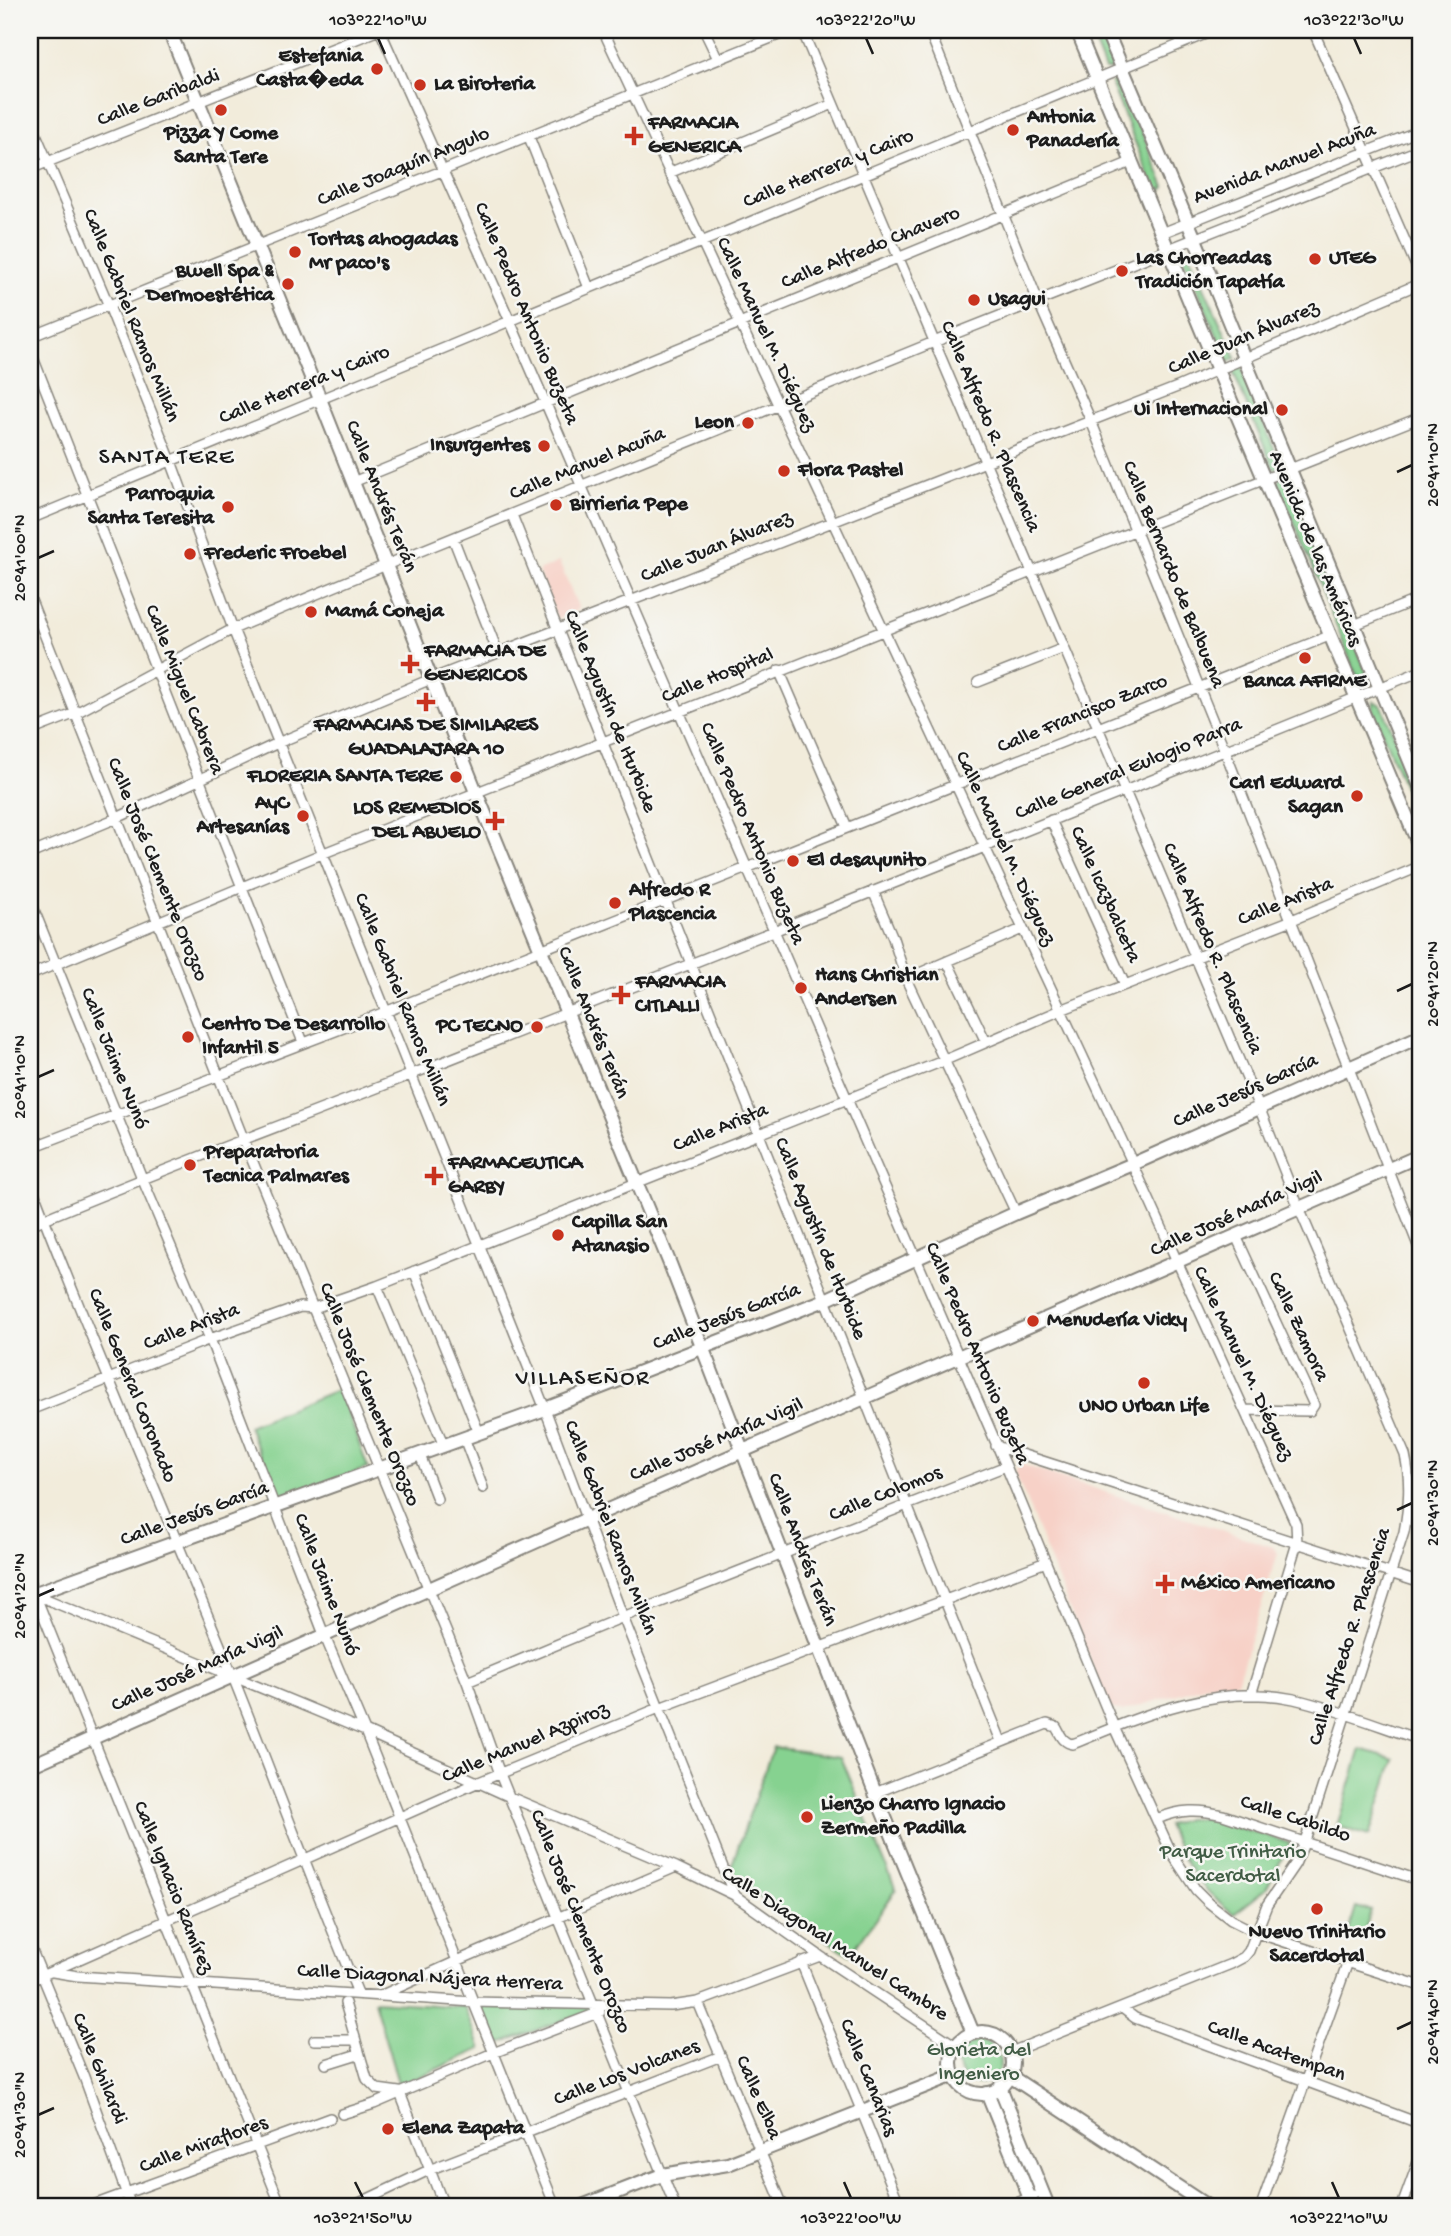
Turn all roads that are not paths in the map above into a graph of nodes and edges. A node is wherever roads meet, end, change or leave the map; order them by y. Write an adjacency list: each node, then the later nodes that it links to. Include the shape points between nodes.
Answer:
1 (169, 30): 16 (street, Calle Andrés Terán)
2 (380, 30): 16 (street, Calle Garibaldi); 28 (street, Calle Pedro Antonio Buzeta)
3 (603, 30): 15 (street, Calle Manuel M. Diéguez)
4 (704, 30): 12 (street)
5 (791, 30): 12 (street, Calle Joaquín Angulo)
6 (802, 30): 17 (street, Calle Alfredo R. Plascencia)
7 (929, 30): 19 (street, Calle Bernardo de Balbuena)
8 (1077, 30): 14 (street, Avenida de las Américas)
9 (1106, 30): 13 (street, Avenida de las Américas)
10 (1215, 30): 13 (street, Calle Herrera y Cairo)
11 (1313, 30): 23 (street)
12 (718, 59): 15 (street, Calle Joaquín Angulo)
13 (1122, 68): 14 (street, Calle Herrera y Cairo); 32 (street, Avenida de las Américas)
14 (1097, 78): 19 (street, Calle Herrera y Cairo); 25 (street, Avenida de las Américas)
15 (632, 94): 21 (street, Calle Joaquín Angulo); 29 (street, Calle Manuel M. Diéguez)
16 (199, 103): 24 (street, Calle Garibaldi); 36 (street, Calle Andrés Terán)
17 (833, 104): 29 (street); 30 (street, Calle Alfredo R. Plascencia)
18 (30, 120): 24 (street, Calle Gabriel Ramos Millán)
19 (969, 131): 30 (street, Calle Herrera y Cairo); 31 (street, Calle Bernardo de Balbuena)
20 (1421, 131): 23 (street, Avenida Manuel Acuña)
21 (529, 137): 28 (street, Calle Joaquín Angulo); 41 (street)
22 (1421, 149): 26 (street, Avenida Manuel Acuña)
23 (1367, 152): 26 (street); 32 (street, Avenida Manuel Acuña)
24 (47, 162): 27 (street, Calle Garibaldi); 43 (street, Calle Gabriel Ramos Millán)
25 (1131, 162): 31 (street, Calle Alfredo Chavero); 33 (street, Avenida de las Américas)
26 (1374, 168): 34 (street, Avenida Manuel Acuña); 39 (street)
27 (30, 169)
28 (444, 170): 36 (street, Calle Joaquín Angulo); 44 (street, Calle Pedro Antonio Buzeta)
29 (670, 173): 35 (street, Calle Manuel M. Diéguez)
30 (864, 175): 35 (street, Calle Herrera y Cairo); 38 (street, Calle Alfredo R. Plascencia)
31 (1003, 214): 38 (street, Calle Alfredo Chavero); 42 (street, Calle Bernardo de Balbuena)
32 (1187, 222): 33 (street, Avenida Manuel Acuña); 34 (street, Avenida de las Américas)
33 (1161, 233): 37 (street, Avenida de las Américas)
34 (1195, 239): 37 (street, Avenida Manuel Acuña); 49 (street, Avenida de las Américas)
35 (702, 242): 41 (street, Calle Herrera y Cairo); 45 (street, Calle Manuel M. Diéguez)
36 (258, 246): 43 (street, Calle Joaquín Angulo); 51 (street, Calle Andrés Terán)
37 (1168, 249): 42 (street, Calle Manuel Acuña); 50 (street, Avenida de las Américas)
38 (899, 257): 45 (street, Calle Alfredo Chavero); 47 (street, Calle Alfredo R. Plascencia)
39 (1421, 277)
40 (1421, 283): 49 (street, Calle Juan Álvarez)
41 (589, 288): 44 (street, Calle Herrera y Cairo)
42 (1038, 301): 47 (street, Calle Manuel Acuña); 55 (street, Calle Bernardo de Balbuena)
43 (109, 306): 46 (street, Calle Joaquín Angulo); 56 (street, Calle Gabriel Ramos Millán)
44 (510, 321): 51 (street, Calle Herrera y Cairo); 52 (street, Calle Pedro Antonio Buzeta)
45 (739, 323): 52 (street, Calle Alfredo Chavero); 53 (street, Calle Manuel M. Diéguez)
46 (30, 337)
47 (934, 342): 53 (street, Calle Manuel Acuña); 57 (street, Calle Alfredo R. Plascencia)
48 (30, 350): 62 (street, Calle Miguel Cabrera)
49 (1244, 359): 50 (street, Calle Juan Álvarez); 58 (street, Avenida de las Américas)
50 (1217, 370): 55 (street, Calle Juan Álvarez); 59 (street, Avenida de las Américas)
51 (320, 399): 56 (street, Calle Herrera y Cairo); 60 (street, Calle Andrés Terán)
52 (544, 403): 60 (street, Calle Alfredo Chavero); 61 (street, Calle Pedro Antonio Buzeta)
53 (778, 405): 61 (street, Calle Manuel Acuña); 65 (street, Calle Manuel M. Diéguez)
54 (1421, 417): 58 (street, Calle Hospital)
55 (1091, 421): 57 (street, Calle Juan Álvarez); 66 (street, Calle Bernardo de Balbuena)
56 (171, 461): 62 (street, Calle Herrera y Cairo); 74 (street, Calle Gabriel Ramos Millán)
57 (985, 462): 65 (street, Calle Juan Álvarez); 69 (street, Calle Alfredo R. Plascencia)
58 (1289, 470): 59 (street, Calle Hospital); 73 (street, Avenida de las Américas)
59 (1264, 480): 66 (street, Calle Hospital); 77 (street, Avenida de las Américas)
60 (353, 482): 68 (street, Calle Andrés Terán)
61 (582, 487): 63 (street, Calle Manuel Acuña); 72 (street, Calle Pedro Antonio Buzeta)
62 (88, 495): 64 (street, Calle Herrera y Cairo); 81 (street, Calle Miguel Cabrera)
63 (512, 515): 67 (street, Calle Manuel Acuña); 75 (street, Calle Agustín de Iturbide)
64 (30, 519)
65 (832, 522): 72 (street, Calle Juan Álvarez); 76 (street, Calle Manuel M. Diéguez)
66 (1134, 531): 69 (street, Calle Hospital); 85 (street, Calle Bernardo de Balbuena)
67 (453, 538): 68 (street, Calle Manuel Acuña); 79 (street)
68 (386, 565): 74 (street, Calle Manuel Acuña); 83 (street, Calle Andrés Terán)
69 (1031, 572): 76 (street, Calle Hospital); 78 (street, Calle Alfredo R. Plascencia)
70 (30, 598): 89 (street, Calle José Clemente Orozco)
71 (1421, 598): 73 (street)
72 (631, 601): 75 (street, Calle Juan Álvarez); 88 (street, Calle Pedro Antonio Buzeta)
73 (1354, 625): 86 (street, Avenida de las Américas)
74 (233, 629): 81 (street, Calle Manuel Acuña); 93 (street, Calle Gabriel Ramos Millán)
75 (558, 629): 79 (street, Calle Juan Álvarez); 92 (street, Calle Agustín de Iturbide)
76 (883, 631): 80 (street, Calle Hospital); 96 (street, Calle Manuel M. Diéguez)
77 (1329, 636): 85 (street, Calle Francisco Zarco); 87 (street, Avenida de las Américas)
78 (1063, 648): 84 (street); 90 (street, Calle Alfredo R. Plascencia)
79 (498, 653): 83 (street, Calle Juan Álvarez)
80 (779, 670): 88 (street, Calle Hospital); 102 (street)
81 (155, 671): 89 (street, Calle Manuel Acuña); 95 (street, Calle Miguel Cabrera)
82 (1421, 671): 86 (street, Calle General Eulogio Parra)
83 (431, 679): 93 (street, Calle Juan Álvarez); 99 (street, Calle Andrés Terán)
84 (978, 682)
85 (1199, 687): 90 (street, Calle Francisco Zarco); 94 (street, Calle Bernardo de Balbuena)
86 (1379, 688): 87 (street, Calle General Eulogio Parra); 97 (street, Avenida de las Américas)
87 (1356, 698): 94 (street, Calle General Eulogio Parra); 104 (street, Avenida de las Américas)
88 (679, 712): 92 (street, Calle Hospital); 108 (street, Calle Pedro Antonio Buzeta)
89 (76, 713): 91 (street, Calle Manuel Acuña); 100 (street, Calle José Clemente Orozco)
90 (1098, 728): 96 (street, Calle Francisco Zarco); 98 (street, Calle Alfredo R. Plascencia)
91 (30, 731)
92 (602, 741): 99 (street, Calle Hospital); 112 (street, Calle Agustín de Iturbide)
93 (280, 742): 95 (street, Calle Juan Álvarez); 105 (street, Calle Gabriel Ramos Millán)
94 (1226, 751): 98 (street, Calle General Eulogio Parra); 113 (street, Calle Bernardo de Balbuena)
95 (201, 781): 100 (street, Calle Juan Álvarez); 109 (street, Calle Miguel Cabrera)
96 (954, 785): 102 (street, Calle Francisco Zarco); 103 (street, Calle Manuel M. Diéguez)
97 (1421, 789)
98 (1124, 791): 101 (street, Calle General Eulogio Parra); 118 (street, Calle Alfredo R. Plascencia)
99 (476, 792): 105 (street, Calle Hospital); 117 (street, Calle Andrés Terán)
100 (117, 818): 106 (street, Calle Juan Álvarez); 114 (street, Calle José Clemente Orozco)
101 (1051, 820): 103 (street, Calle General Eulogio Parra); 124 (street, Calle Icazbalceta)
102 (847, 827): 108 (street, Calle Francisco Zarco)
103 (983, 847): 110 (street, Calle General Eulogio Parra); 115 (street, Calle Manuel M. Diéguez)
104 (1421, 850)
105 (324, 853): 109 (street, Calle Hospital); 126 (street, Calle Gabriel Ramos Millán)
106 (30, 854)
107 (1421, 866): 113 (street, Calle Arista)
108 (746, 867): 112 (street, Calle Francisco Zarco); 116 (street, Calle Pedro Antonio Buzeta)
109 (243, 885): 114 (street, Calle Hospital); 129 (street, Calle Miguel Cabrera)
110 (873, 891): 116 (street, Calle General Eulogio Parra); 123 (street)
111 (30, 900): 121 (street, Calle Jaime Nunó)
112 (666, 901): 117 (street, Calle Francisco Zarco); 120 (street, Calle Agustín de Iturbide)
113 (1292, 920): 118 (street, Calle Arista); 132 (street, Calle Bernardo de Balbuena)
114 (158, 922): 121 (street, Calle Hospital); 134 (street, Calle José Clemente Orozco)
115 (1022, 929): 119 (street); 125 (street, Calle Manuel M. Diéguez)
116 (773, 930): 120 (street, Calle General Eulogio Parra); 135 (street, Calle Pedro Antonio Buzeta)
117 (541, 950): 126 (street, Calle Francisco Zarco); 127 (street, Calle Andrés Terán)
118 (1195, 957): 124 (street, Calle Arista); 136 (street, Calle Alfredo R. Plascencia)
119 (947, 961): 123 (street); 130 (street)
120 (691, 964): 127 (street, Calle General Eulogio Parra); 138 (street, Calle Agustín de Iturbide)
121 (55, 965): 122 (street, Calle Hospital); 137 (street, Calle Jaime Nunó)
122 (30, 975)
123 (906, 979): 131 (street)
124 (1125, 985): 125 (street, Calle Arista)
125 (1061, 1010): 130 (street, Calle Arista); 142 (street, Calle Manuel M. Diéguez)
126 (386, 1012): 129 (street, Calle Francisco Zarco); 133 (street, Calle Gabriel Ramos Millán)
127 (566, 1012): 133 (street, Calle General Eulogio Parra); 146 (street, Calle Andrés Terán)
128 (1421, 1036): 132 (street, Calle Jesús García)
129 (303, 1042): 134 (street, Calle Francisco Zarco)
130 (986, 1042): 131 (street, Calle Arista)
131 (943, 1060): 135 (street, Calle Arista); 148 (street)
132 (1348, 1067): 136 (street, Calle Jesús García); 143 (street, Calle Bernardo de Balbuena)
133 (412, 1074): 139 (street, Calle General Eulogio Parra); 152 (street, Calle Gabriel Ramos Millán)
134 (218, 1075): 137 (street, Calle Francisco Zarco); 139 (street, Calle José Clemente Orozco)
135 (845, 1099): 138 (street, Calle Arista); 154 (street, Calle Pedro Antonio Buzeta)
136 (1259, 1107): 142 (street, Calle Jesús García); 147 (street, Calle Alfredo R. Plascencia)
137 (117, 1113): 140 (street, Calle Francisco Zarco); 144 (street, Calle Jaime Nunó)
138 (758, 1133): 146 (street, Calle Arista); 158 (street, Calle Agustín de Iturbide)
139 (243, 1138): 144 (street, Calle General Eulogio Parra); 159 (street, Calle José Clemente Orozco)
140 (30, 1148)
141 (1421, 1155): 143 (street, Calle José María Vigil)
142 (1133, 1164): 148 (street, Calle Jesús García); 155 (street, Calle Manuel M. Diéguez)
143 (1388, 1170): 147 (street, Calle José María Vigil); 153 (street, Calle Bernardo de Balbuena)
144 (142, 1178): 149 (street, Calle General Eulogio Parra); 160 (street, Calle Jaime Nunó)
145 (30, 1182): 149 (street, Calle General Coronado)
146 (637, 1182): 152 (street, Calle Arista); 161 (street, Calle Andrés Terán)
147 (1299, 1209): 151 (street, Calle José María Vigil); 185 (street, Calle Alfredo R. Plascencia, via 1405,1455 1408,1510)
148 (1016, 1213): 154 (street, Calle Jesús García)
149 (44, 1219): 150 (street, Calle General Eulogio Parra); 163 (street, Calle General Coronado)
150 (30, 1226)
151 (1236, 1236): 155 (street, Calle José María Vigil); 167 (street, Calle Zamora, via 1314,1405 1310,1411)
152 (480, 1245): 156 (street, Calle Arista); 165 (street, Calle Gabriel Ramos Millán)
153 (1421, 1253)
154 (916, 1258): 158 (street, Calle Jesús García); 162 (street, Calle Pedro Antonio Buzeta)
155 (1176, 1262): 162 (street, Calle José María Vigil); 167 (street, Calle Manuel M. Diéguez)
156 (414, 1271): 157 (street, Calle Arista); 168 (street)
157 (377, 1286): 159 (street, Calle Arista); 170 (street)
158 (825, 1300): 161 (street, Calle Jesús García); 164 (street, Calle Agustín de Iturbide)
159 (313, 1308): 160 (street, Calle Arista, via 300,1307); 175 (street, Calle José Clemente Orozco)
160 (210, 1339): 163 (street, Calle Arista); 179 (street, Calle Jaime Nunó)
161 (704, 1348): 165 (street, Calle Jesús García); 172 (street, Calle Andrés Terán)
162 (957, 1357): 164 (street, Calle José María Vigil); 171 (street, Calle Pedro Antonio Buzeta)
163 (109, 1380): 166 (street, Calle Arista); 181 (street, Calle General Coronado)
164 (864, 1398): 172 (street, Calle José María Vigil); 178 (street, Calle Agustín de Iturbide)
165 (545, 1409): 168 (street, Calle Jesús García); 180 (street, Calle Gabriel Ramos Millán)
166 (30, 1410)
167 (1246, 1410): 182 (street, Calle Manuel M. Diéguez, via 1296,1524)
168 (479, 1433): 169 (street, Calle Jesús García)
169 (464, 1438): 170 (street, Calle Jesús García); 176 (street)
170 (444, 1446): 173 (street, Calle Jesús García)
171 (996, 1446): 174 (street, Calle Pedro Antonio Buzeta); 182 (street)
172 (742, 1451): 180 (street, Calle José María Vigil); 183 (street, Calle Andrés Terán)
173 (420, 1455): 175 (street, Calle Jesús García); 177 (street)
174 (1006, 1466): 178 (street, Calle Colomos); 184 (street, Calle Pedro Antonio Buzeta)
175 (380, 1469): 179 (street, Calle Jesús García); 188 (street, Calle José Clemente Orozco)
176 (483, 1488)
177 (437, 1499)
178 (907, 1505): 183 (street, Calle Colomos); 189 (street, Calle Agustín de Iturbide)
179 (275, 1506): 181 (street, Calle Jesús García); 191 (street, Calle Jaime Nunó)
180 (587, 1518): 188 (street, Calle José María Vigil); 190 (street, Calle Gabriel Ramos Millán)
181 (177, 1543): 187 (street, Calle Jesús García); 193 (street, Calle General Coronado)
182 (1297, 1543): 185 (street); 195 (street, Calle Manuel M. Diéguez)
183 (782, 1556): 190 (street, Calle Colomos); 192 (street, Calle Andrés Terán)
184 (1046, 1562): 189 (street, Calle Manuel Azpiroz); 198 (street, Calle Pedro Antonio Buzeta)
185 (1391, 1573): 186 (street); 197 (street, Calle Alfredo R. Plascencia)
186 (1421, 1583)
187 (31, 1590): 193 (street, Calle Diagonal Manuel Cambre); 200 (street, Calle Ignacio Ramírez)
188 (429, 1590): 191 (street, Calle José María Vigil); 194 (street, Calle José Clemente Orozco)
189 (944, 1600): 192 (street, Calle Manuel Azpiroz); 202 (street, Calle Agustín de Iturbide)
190 (623, 1617): 194 (street, Calle Colomos); 196 (street, Calle Gabriel Ramos Millán)
191 (324, 1635): 193 (street, Calle José María Vigil); 199 (street, Calle Jaime Nunó)
192 (818, 1647): 196 (street, Calle Manuel Azpiroz); 206 (street, Calle Andrés Terán)
193 (232, 1676): 199 (street, Calle Diagonal Manuel Cambre); 200 (street, Calle José María Vigil); 211 (street, Calle General Coronado)
194 (467, 1682): 204 (street, Calle José Clemente Orozco)
195 (1251, 1695): 197 (street, via 1293,1699); 198 (street, via 1189,1701)
196 (659, 1707): 204 (street, Calle Manuel Azpiroz); 214 (street, Calle Gabriel Ramos Millán)
197 (1345, 1714): 201 (street); 210 (street, Calle Alfredo R. Plascencia)
198 (1114, 1727): 202 (street, via 1073,1744 1047,1724); 209 (street, Calle Pedro Antonio Buzeta)
199 (365, 1731): 205 (street, Calle Diagonal Manuel Cambre); 208 (street, Calle Jaime Nunó)
200 (94, 1738): 203 (street, Calle José María Vigil); 216 (street, Calle Ignacio Ramírez)
201 (1421, 1740)
202 (1001, 1741): 206 (street)
203 (30, 1766)
204 (500, 1773): 205 (street, Calle Manuel Azpiroz); 207 (street, Calle José Clemente Orozco)
205 (479, 1782): 207 (street, Calle Diagonal Manuel Cambre); 208 (street, Calle Manuel Azpiroz)
206 (875, 1793): 234 (street, Calle Andrés Terán)
207 (510, 1797): 212 (street, Calle Diagonal Manuel Cambre); 215 (street, Calle José Clemente Orozco)
208 (399, 1817): 211 (street, Calle Manuel Azpiroz); 220 (street, Calle Jaime Nunó)
209 (1157, 1819): 210 (street, Calle Cabildo, via 1184,1810 1205,1811); 217 (street, Calle Pedro Antonio Buzeta, via 1196,1890 1220,1912)
210 (1305, 1842): 213 (street, Calle Cabildo); 217 (street, Calle Alfredo R. Plascencia, via 1266,1905)
211 (303, 1860): 216 (street, Calle Manuel Azpiroz); 227 (street, Calle General Coronado)
212 (676, 1867): 214 (street, Calle Diagonal Manuel Cambre); 215 (street)
213 (1421, 1881)
214 (734, 1895): 219 (street, Calle Diagonal Manuel Cambre)
215 (559, 1917): 220 (street); 232 (street, Calle José Clemente Orozco)
216 (165, 1920): 223 (street, Calle Manuel Azpiroz); 225 (street, Calle Ignacio Ramírez)
217 (1257, 1933): 222 (street, Calle Pedro Antonio Buzeta); 233 (street, Calle Alfredo R. Plascencia, via 1239,1960)
218 (30, 1946): 223 (street, Calle Ghilardi)
219 (820, 1956): 221 (street, Calle Diagonal Nájera Herrera); 237 (street, Calle Diagonal Manuel Cambre)
220 (457, 1961): 228 (street); 229 (street, Calle Jaime Nunó)
221 (801, 1962): 231 (street, Calle Diagonal Nájera Herrera); 250 (street, Calle Canarias)
222 (1348, 1962): 226 (street, Calle Pedro Antonio Buzeta); 245 (street)
223 (46, 1974): 224 (street, Calle Manuel Azpiroz); 225 (street, Calle Diagonal Nájera Herrera); 260 (street, Calle Ghilardi)
224 (30, 1981)
225 (191, 1984): 227 (street, Calle Diagonal Nájera Herrera); 255 (street, Calle Ignacio Ramírez)
226 (1421, 1986)
227 (358, 1993): 228 (street, Calle Diagonal Nájera Herrera)
228 (381, 1996): 229 (street, Calle Diagonal Nájera Herrera)
229 (473, 2002): 232 (street, Calle Diagonal Nájera Herrera); 239 (street, Calle Jaime Nunó)
230 (345, 2003): 236 (street)
231 (698, 2003): 232 (street, Calle Diagonal Nájera Herrera); 241 (street, Calle Elba)
232 (595, 2008): 239 (street); 248 (street, Calle José Clemente Orozco)
233 (1122, 2008): 238 (street, Calle Alfredo R. Plascencia); 245 (street, Calle Acatempan, via 1135,2018)
234 (973, 2033): 237 (street); 238 (street, via 997,2035)
235 (314, 2040): 236 (street)
236 (354, 2040): 240 (street)
237 (956, 2046): 243 (street, via 951,2060)
238 (1011, 2052): 244 (street)
239 (493, 2053): 247 (street); 254 (street, Calle Jaime Nunó)
240 (358, 2054): 242 (street); 247 (street, via 371,2085)
241 (721, 2056): 248 (street, Calle Los Volcanes); 256 (street, Calle Elba)
242 (327, 2064)
243 (954, 2075): 249 (street, via 967,2090); 250 (street)
244 (1010, 2076): 246 (street); 275 (street)
245 (1306, 2081): 253 (street, Calle Acatempan); 276 (street)
246 (1000, 2087): 249 (street); 261 (street)
247 (400, 2093): 251 (street); 258 (street)
248 (628, 2093): 254 (street, Calle Los Volcanes); 259 (street, Calle José Clemente Orozco)
249 (988, 2093): 262 (street)
250 (862, 2112): 256 (street); 272 (street, Calle Canarias)
251 (342, 2114)
252 (330, 2118): 255 (street, Calle Miraflores)
253 (1421, 2124)
254 (525, 2133): 258 (street, Calle Los Volcanes); 268 (street, Calle Jaime Nunó)
255 (256, 2145): 260 (street, Calle Miraflores); 265 (street, Calle Ignacio Ramírez)
256 (760, 2152): 259 (street, via 728,2164); 271 (street, Calle Elba)
257 (1421, 2154): 277 (street)
258 (429, 2170): 266 (street, Calle Los Volcanes); 267 (street)
259 (662, 2175): 269 (street); 270 (street, Calle José Clemente Orozco)
260 (126, 2193): 263 (street, Calle Miraflores); 264 (street, Calle Ghilardi)
261 (1043, 2193): 262 (street); 274 (street)
262 (1031, 2202): 273 (street)
263 (91, 2206)
264 (131, 2206)
265 (281, 2206)
266 (353, 2206)
267 (444, 2206)
268 (555, 2206)
269 (582, 2206)
270 (674, 2206)
271 (783, 2206)
272 (900, 2206)
273 (1009, 2206)
274 (1048, 2206)
275 (1207, 2206)
276 (1261, 2206)
277 (1402, 2206)

